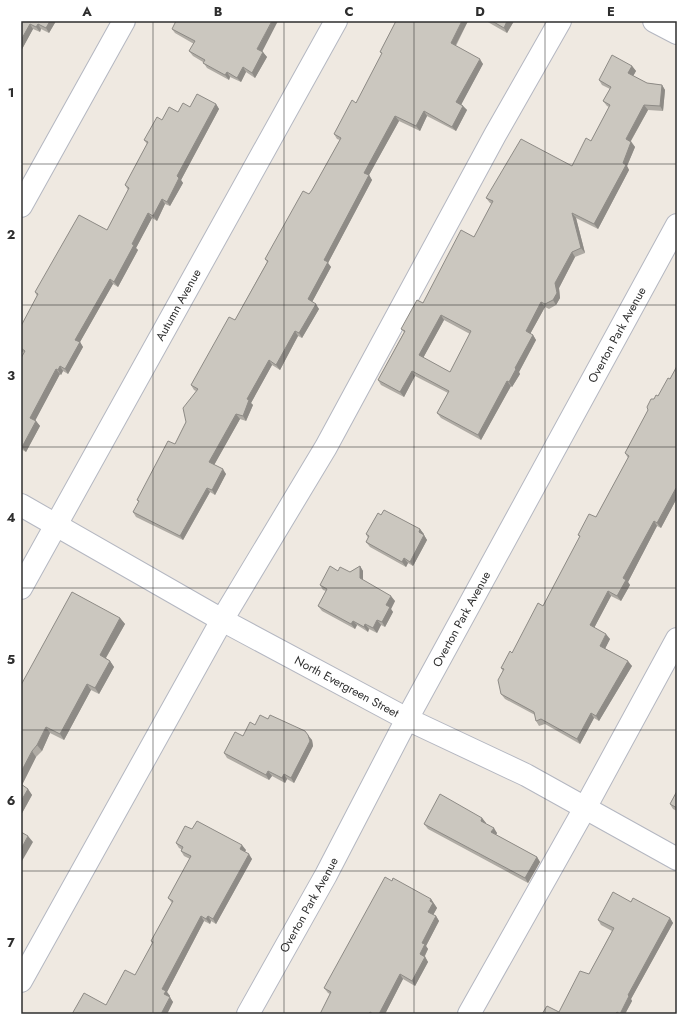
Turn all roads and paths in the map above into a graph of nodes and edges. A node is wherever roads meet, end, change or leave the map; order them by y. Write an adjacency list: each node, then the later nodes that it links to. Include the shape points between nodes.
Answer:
1 (124, 21): 6 (street)
2 (336, 21): 9 (street, Autumn Avenue)
3 (560, 21): 11 (street, via 494,135 326,447)
4 (654, 21): 5 (street)
5 (677, 33)
6 (21, 206)
7 (677, 225): 13 (street, Overton Park Avenue)
8 (21, 505): 9 (street, North Evergreen Street)
9 (57, 526): 10 (street, Autumn Avenue); 11 (street, North Evergreen Street)
10 (21, 588)
11 (222, 620): 13 (street, North Evergreen Street); 16 (street)
12 (677, 639): 14 (street)
13 (407, 719): 14 (street, North Evergreen Street, via 526,776); 17 (street, Overton Park Avenue, via 326,875)
14 (585, 808): 15 (street, North Evergreen Street); 18 (street)
15 (677, 859)
16 (21, 981)
17 (248, 1014)
18 (469, 1014)

